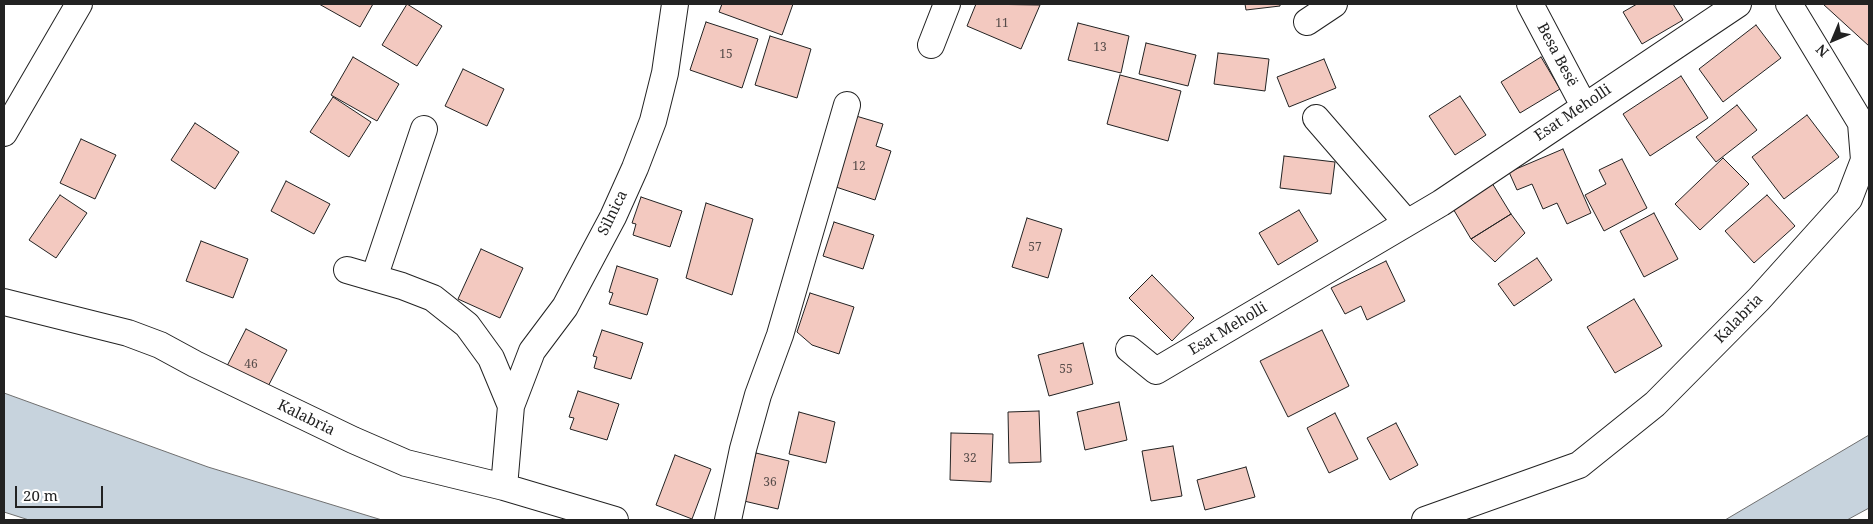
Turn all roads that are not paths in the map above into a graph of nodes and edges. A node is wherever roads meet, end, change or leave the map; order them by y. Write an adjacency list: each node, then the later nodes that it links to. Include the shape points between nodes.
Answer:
1 (79, 4): 14 (street)
2 (675, 4): 20 (street, Silnica, via 653,120 635,168 565,307 532,351)
3 (947, 4): 9 (street)
4 (1334, 4): 8 (street)
5 (1530, 4): 11 (street, Besa Besë)
6 (1738, 4): 11 (street, Esat Meholli)
7 (1789, 4): 24 (street, Kalabria, via 1861,123 1864,160 1850,199 1759,299 1656,404 1579,465)
8 (1307, 22)
9 (931, 45)
10 (847, 105): 23 (street, via 780,335 758,395)
11 (1584, 106): 15 (street, Esat Meholli)
12 (1316, 118): 15 (street)
13 (424, 130): 17 (street)
14 (4, 133)
15 (1407, 223): 19 (street, Esat Meholli, via 1156,371)
16 (347, 270): 17 (street, Silnica)
17 (374, 278): 20 (street, Silnica, via 433,298 467,325 491,358)
18 (4, 302): 21 (street, Kalabria, via 128,333 382,454)
19 (1129, 349)
20 (511, 406): 21 (street, Silnica)
21 (504, 487): 22 (street, Kalabria)
22 (615, 520)
23 (728, 520)
24 (1425, 520)

